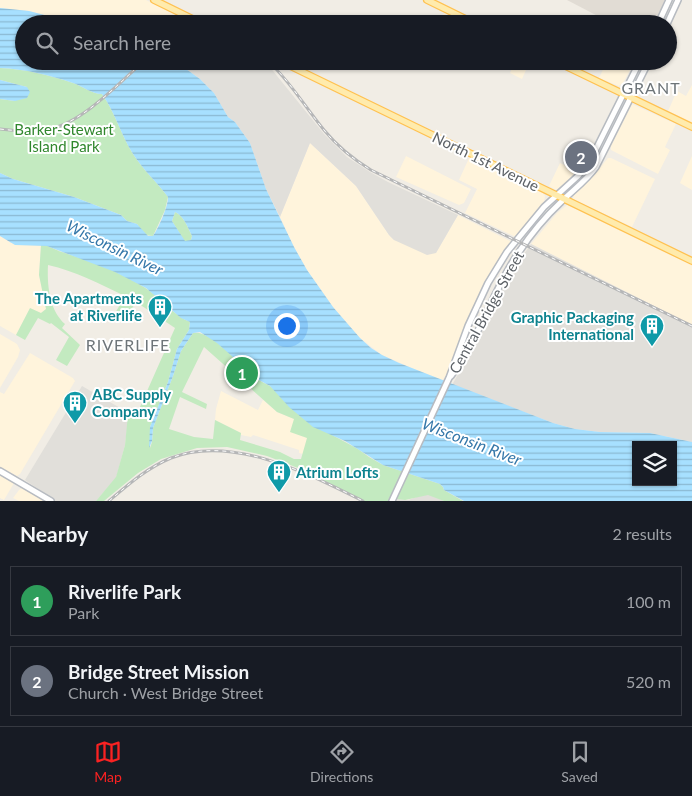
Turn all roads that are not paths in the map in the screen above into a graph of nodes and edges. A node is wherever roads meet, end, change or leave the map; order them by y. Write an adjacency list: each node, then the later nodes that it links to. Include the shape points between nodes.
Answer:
1 (154, 0): 5 (main road)
2 (426, 0): 6 (main road)
3 (669, 0): 7 (main road)
4 (678, 0): 8 (main road)
5 (185, 15)
6 (457, 15)
7 (662, 15)
8 (671, 15)
9 (298, 70): 16 (main road, North 1st Avenue)
10 (573, 70): 13 (main road)
11 (635, 70): 13 (main road, Central Bridge Street)
12 (645, 70): 14 (main road, Central Bridge Street)
13 (623, 94): 14 (main road); 16 (main road, Central Bridge Street, via 590,161)
14 (631, 98): 15 (main road); 17 (main road, Central Bridge Street, via 597,166)
15 (692, 127)
16 (555, 195): 17 (main road, North 1st Avenue); 19 (main road, Central Bridge Street, via 498,267 468,326)
17 (564, 199): 18 (main road, North 1st Avenue); 19 (main road, Central Bridge Street, via 524,245 499,284 467,352)
18 (692, 261)
19 (449, 378): 22 (main road)
20 (0, 470): 21 (main road)
21 (51, 501)
22 (392, 501)

